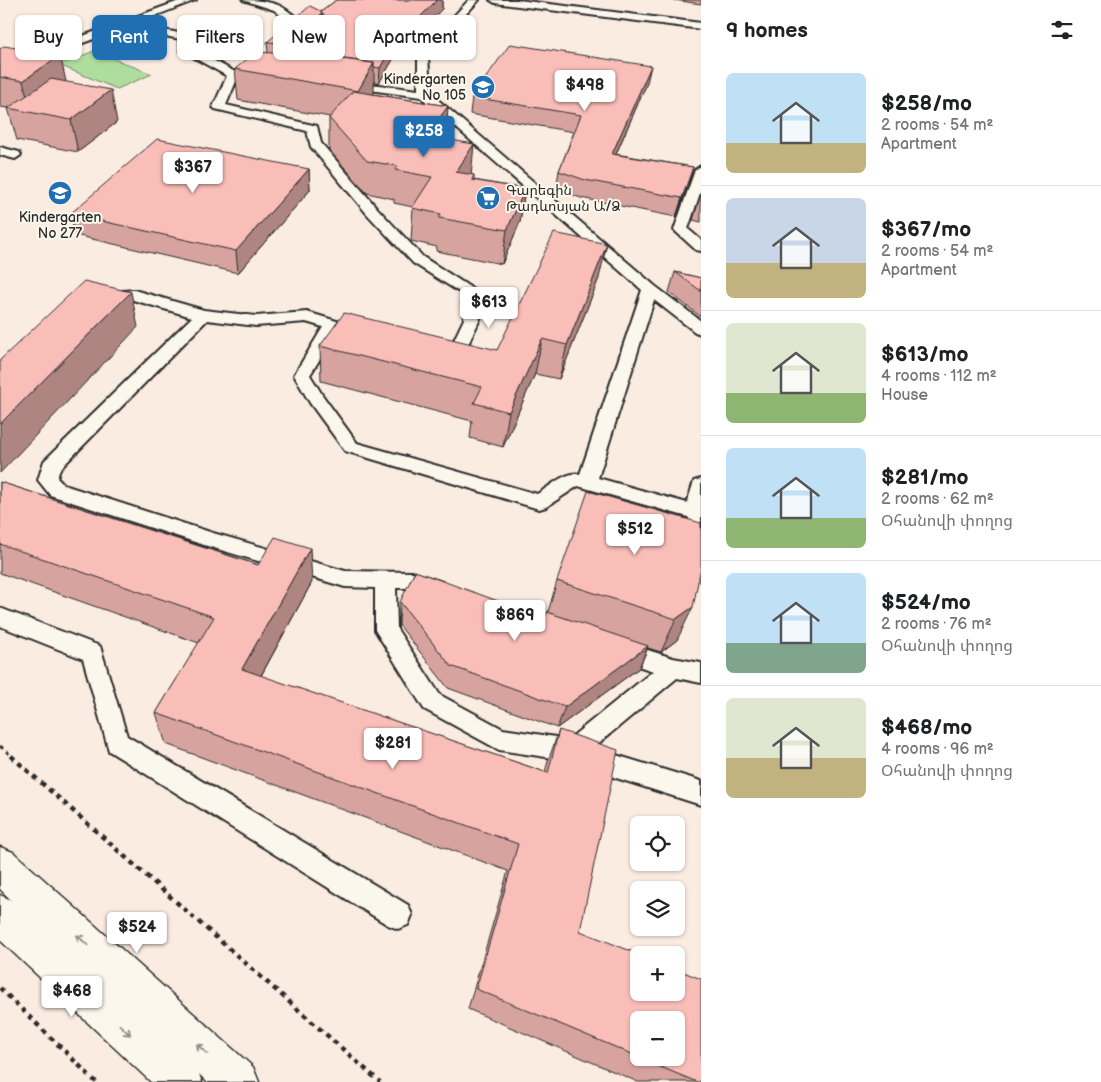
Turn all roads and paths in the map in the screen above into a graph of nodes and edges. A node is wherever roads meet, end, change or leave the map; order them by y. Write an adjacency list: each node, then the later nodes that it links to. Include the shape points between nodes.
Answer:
1 (191, 0): 5 (lane)
2 (248, 0): 12 (lane, via 277,8 330,40 306,80)
3 (474, 0): 12 (lane, via 423,54)
4 (495, 0): 6 (lane)
5 (149, 15)
6 (701, 26)
7 (167, 34): 10 (lane, via 185,37 184,48)
8 (92, 36): 9 (lane)
9 (0, 70)
10 (233, 75): 11 (lane); 23 (lane, via 219,107 314,129 315,144 372,212 418,260 468,291 472,319 459,347 438,352)
11 (272, 78)
12 (424, 94): 17 (lane)
13 (0, 151): 14 (lane)
14 (15, 155)
15 (701, 169): 16 (lane, via 681,230)
16 (701, 247)
17 (650, 289): 21 (lane); 24 (lane)
18 (89, 298): 19 (lane, via 134,295)
19 (203, 315): 20 (lane, via 256,321 307,317); 27 (lane, via 51,466 47,480 57,490 229,545 345,579)
20 (332, 326): 22 (lane); 24 (lane, via 302,375 351,447 540,502 576,479)
21 (701, 329)
22 (370, 336)
23 (422, 348)
24 (587, 482): 26 (lane)
25 (701, 486): 26 (lane)
26 (698, 517)
27 (385, 580): 28 (lane, via 412,580); 34 (lane, via 386,630 432,702 499,739)
28 (449, 592)
29 (0, 617): 38 (lane, via 92,653 117,743)
30 (598, 643): 31 (lane)
31 (673, 668): 32 (lane); 34 (lane, via 573,750)
32 (701, 673)
33 (0, 746): 43 (path)
34 (554, 747): 35 (lane)
35 (701, 793)
36 (0, 865): 42 (main road, one-way to 36)
37 (0, 914): 41 (main road, one-way to 41)
38 (398, 915)
39 (0, 988): 40 (path)
40 (96, 1082)
41 (181, 1082)
42 (238, 1082)
43 (380, 1082)

